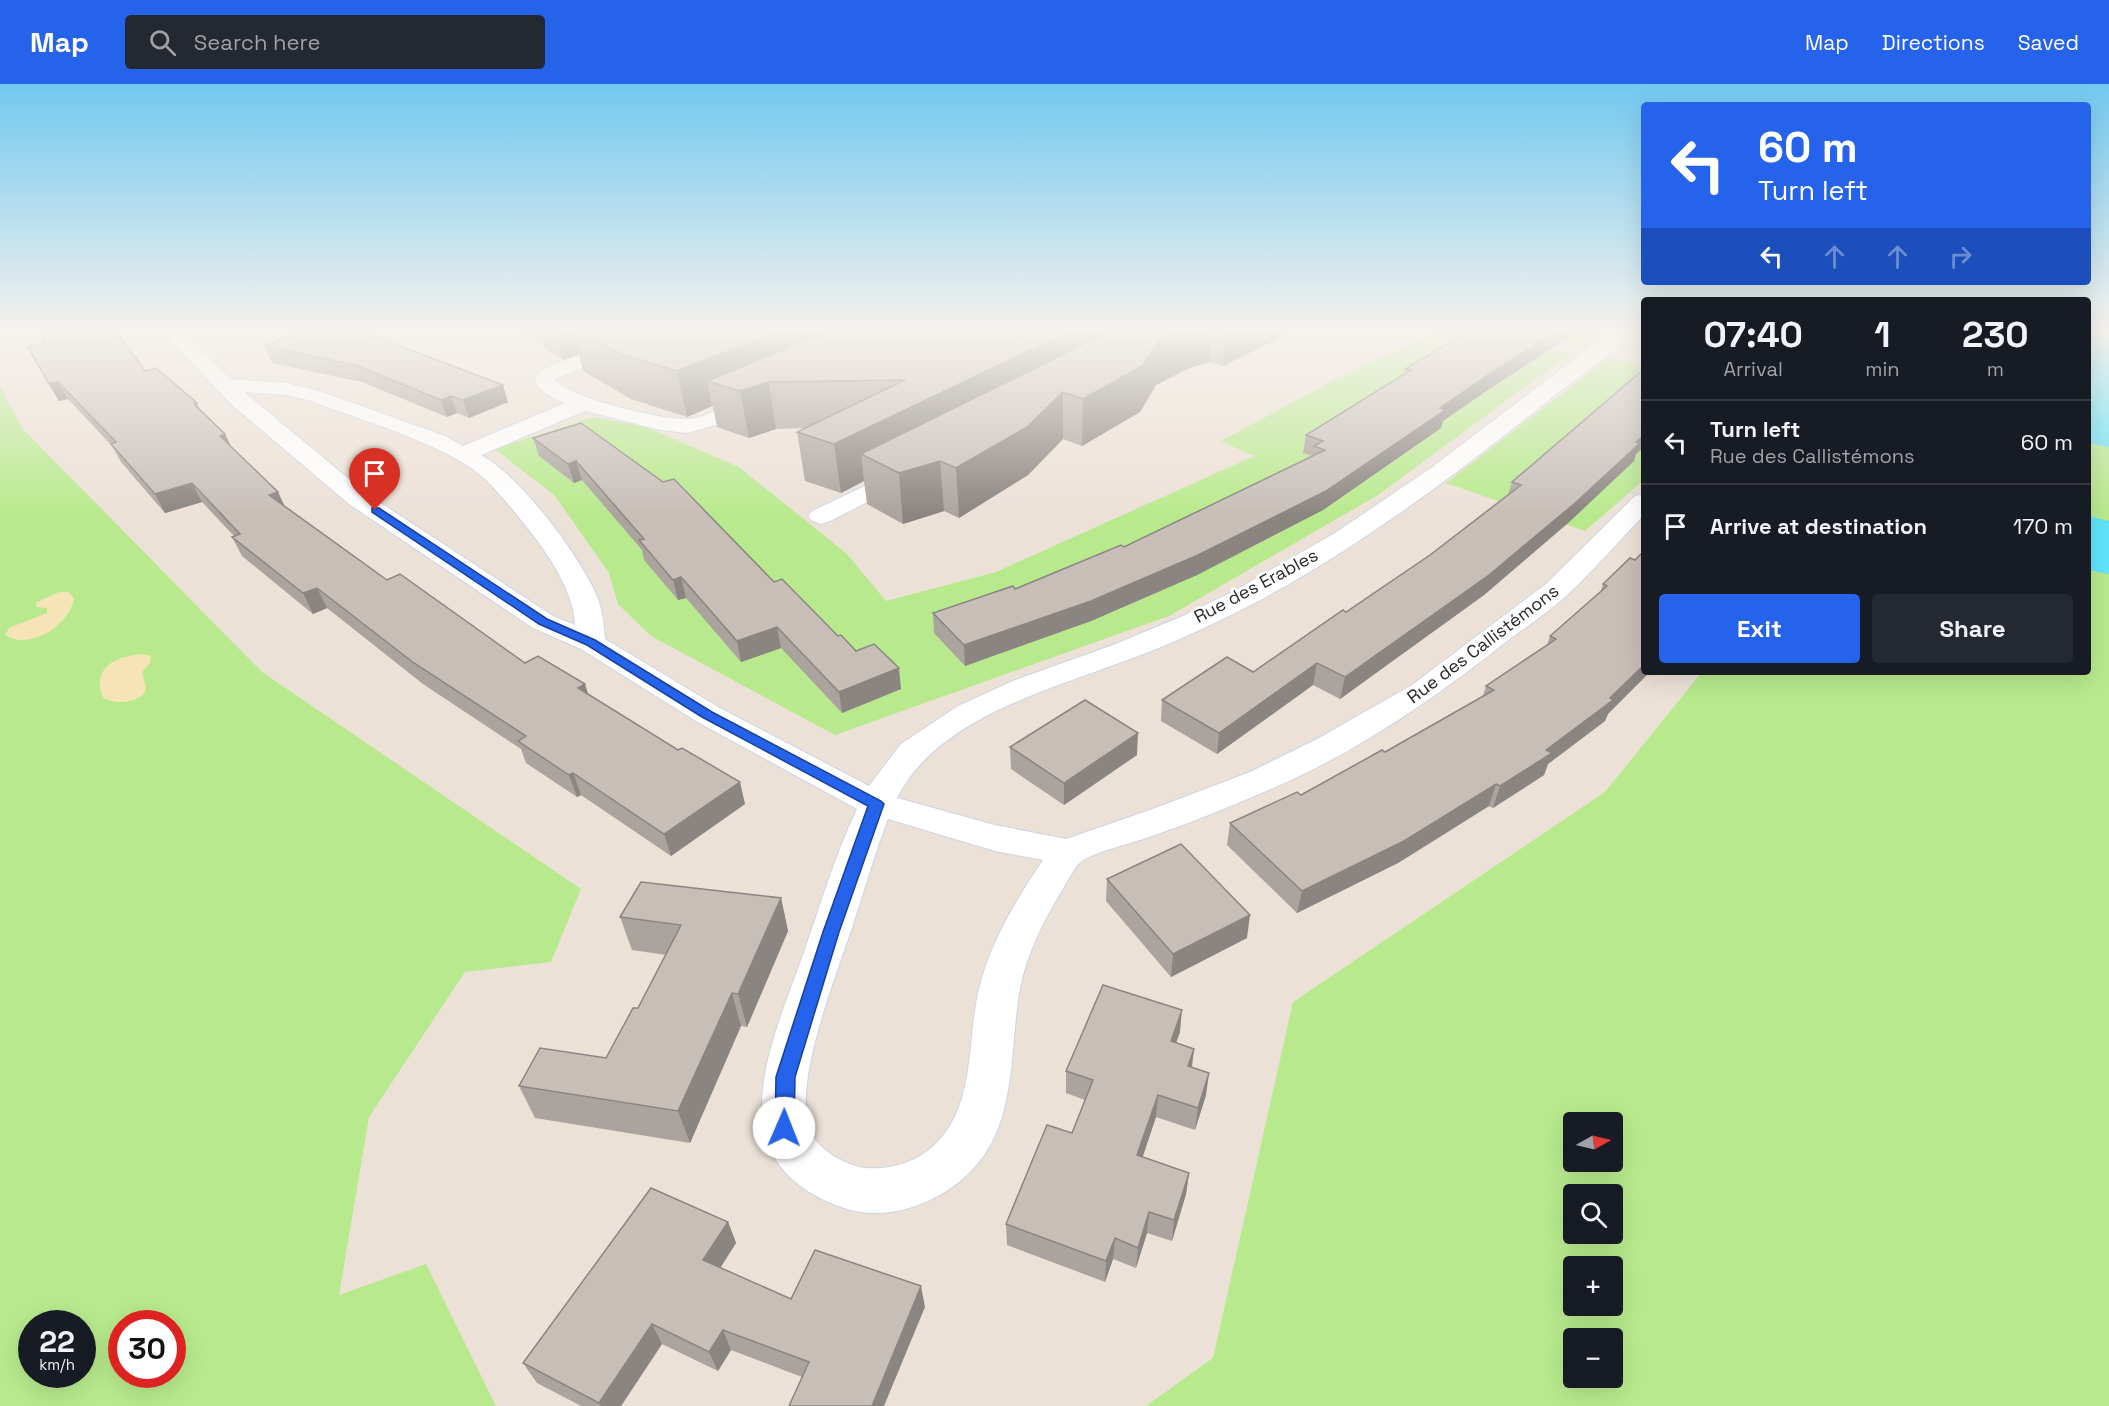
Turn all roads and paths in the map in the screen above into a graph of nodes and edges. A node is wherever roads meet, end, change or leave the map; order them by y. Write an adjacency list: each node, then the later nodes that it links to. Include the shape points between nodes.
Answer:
1 (234, 393): 11 (street, Rue des Callistémons, via 358,499 543,622)
2 (300, 393): 7 (street, via 437,441)
3 (562, 393): 6 (street)
4 (772, 393): 6 (street, via 699,424 675,427)
5 (1542, 393): 12 (street, Rue des Erables, via 1385,513 1245,596 1110,656 1030,683 966,714 908,756)
6 (585, 403): 7 (street)
7 (463, 454): 11 (street, via 494,474 562,555 575,578 589,619)
8 (926, 463): 10 (street)
9 (1641, 504): 13 (street, Rue des Callistémons, via 1556,590 1423,692 1331,746 1262,780)
10 (821, 516)
11 (591, 643): 12 (street, Rue des Callistémons, via 707,714)
12 (876, 804): 13 (street, Rue des Callistémons, via 995,838); 13 (street, via 786,1077 784,1128 794,1149 814,1169 842,1187 879,1191 914,1186 955,1160 975,1130 986,1091 994,1020 1006,963 1024,922)
13 (1067, 852)

